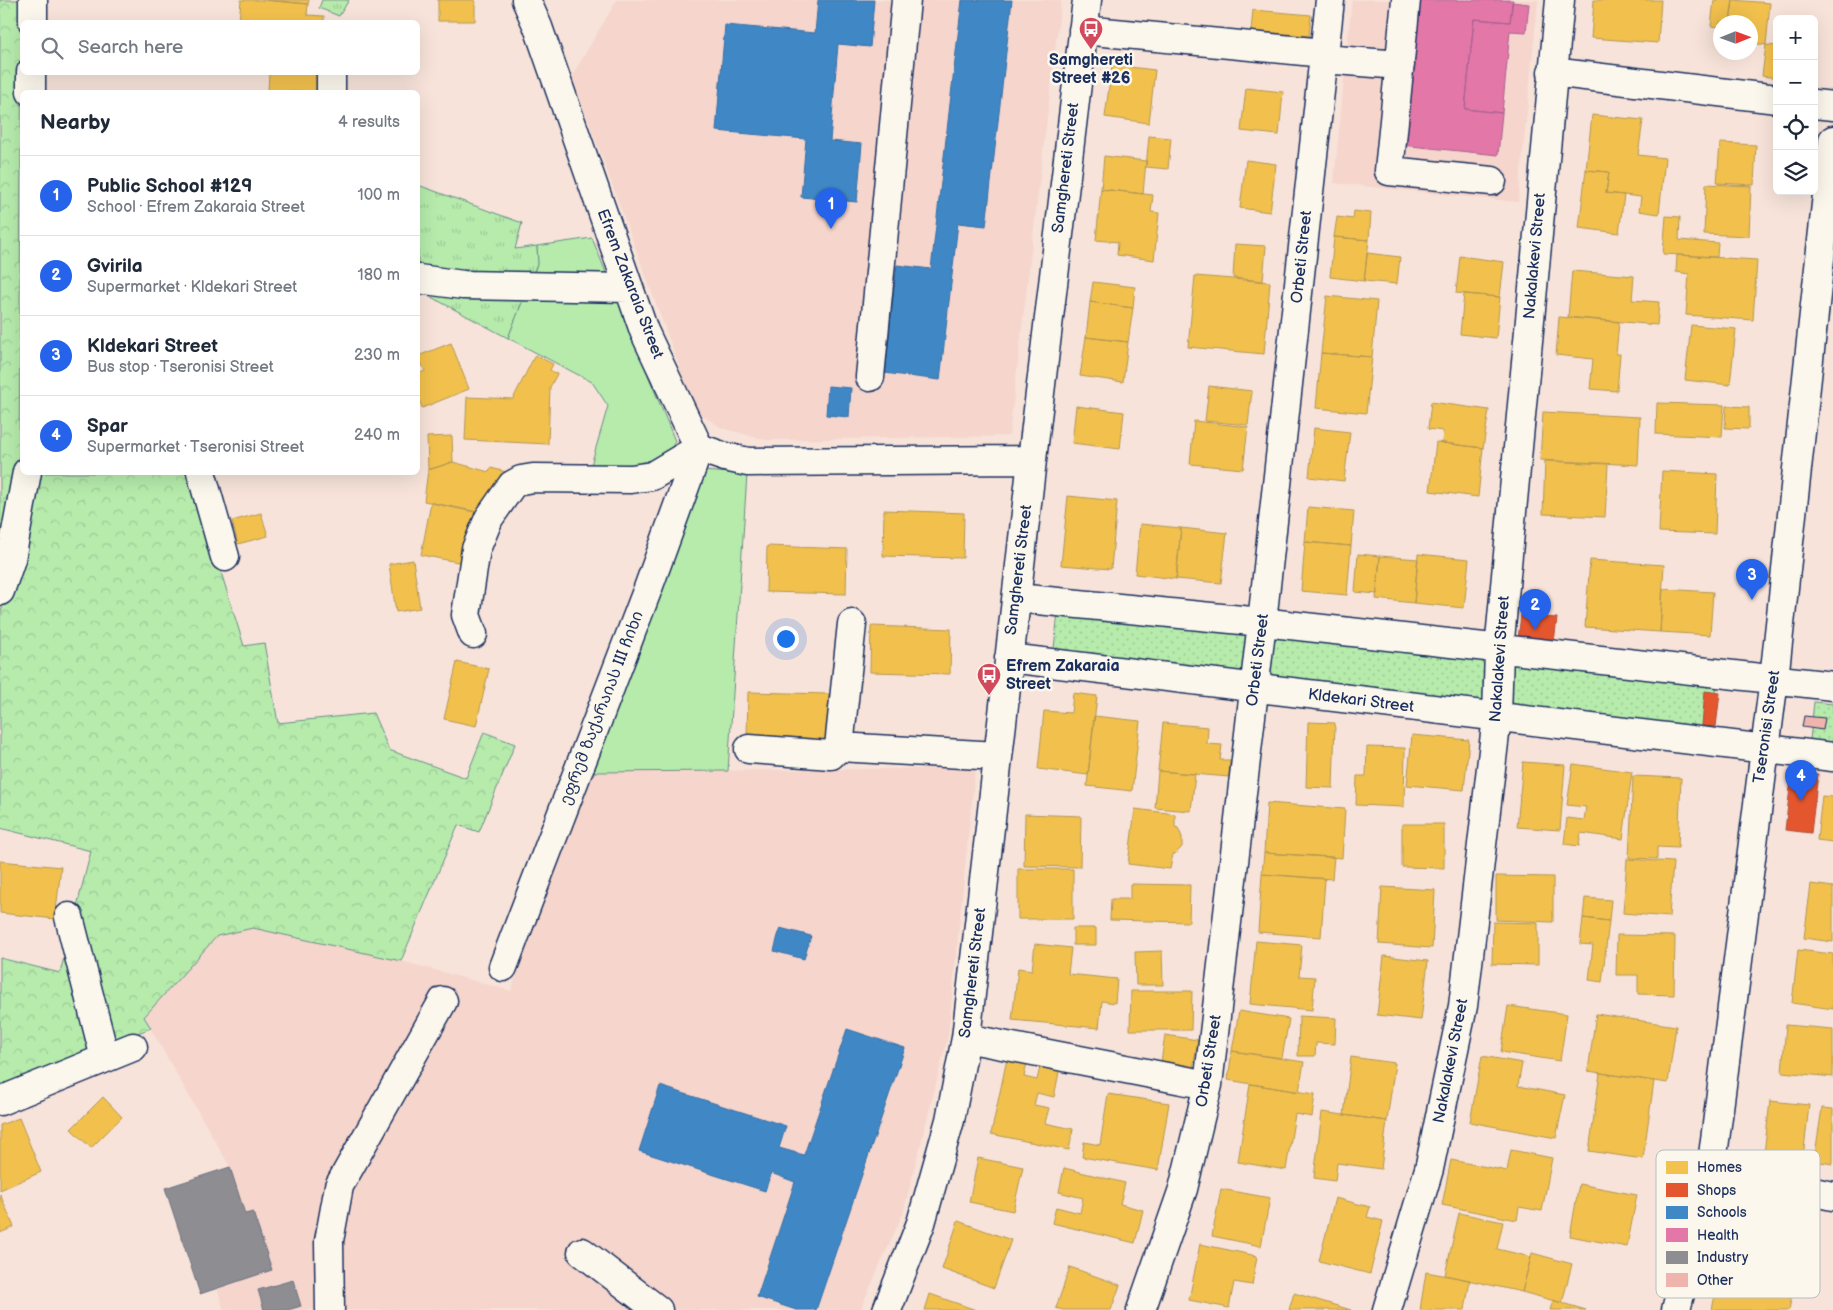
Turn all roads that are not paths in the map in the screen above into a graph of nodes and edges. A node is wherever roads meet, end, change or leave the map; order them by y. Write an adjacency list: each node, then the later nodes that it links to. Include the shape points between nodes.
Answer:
1 (33, 0): 8 (street)
2 (526, 0): 23 (street, Efrem Zakaraia Street)
3 (906, 0): 24 (street)
4 (1086, 0): 9 (street, Samghereti Street)
5 (1330, 0): 10 (street, Orbeti Street)
6 (1406, 0): 11 (street)
7 (1560, 0): 12 (street, Nakalakevi Street)
8 (33, 20)
9 (1083, 30): 10 (street); 26 (street, Samghereti Street)
10 (1324, 56): 11 (street); 32 (street, Orbeti Street)
11 (1400, 66): 21 (street, via 1389,171)
12 (1552, 72): 17 (street); 35 (street, Nakalakevi Street)
13 (31, 75): 15 (street)
14 (331, 75): 16 (street)
15 (31, 90)
16 (331, 90)
17 (1773, 99)
18 (1818, 104): 19 (street)
19 (1833, 106)
20 (1833, 140): 37 (street, Tseronisi Street)
21 (1492, 181)
22 (420, 279): 23 (street, via 463,286)
23 (629, 288): 25 (street, Efrem Zakaraia Street, via 644,331)
24 (870, 377)
25 (700, 448): 26 (street, via 748,462); 34 (street, via 652,476 631,479 533,478 512,485 489,518 476,549 466,615); 47 (street, ეფრემ ზაქარაიას III ჩიხი)
26 (1032, 460): 31 (street, Samghereti Street)
27 (26, 475): 30 (street, via 11,559)
28 (203, 475): 29 (street)
29 (225, 557)
30 (0, 591)
31 (1017, 598): 32 (street); 36 (street, Samghereti Street)
32 (1262, 622): 35 (street); 39 (street, Orbeti Street)
33 (852, 624): 41 (street)
34 (473, 634)
35 (1499, 650): 37 (street); 40 (street, Nakalakevi Street)
36 (1009, 658): 39 (street, Kldekari Street); 44 (street, Samghereti Street)
37 (1774, 679): 38 (street); 43 (street, Tseronisi Street)
38 (1833, 686)
39 (1254, 688): 40 (street, Kldekari Street); 52 (street, Orbeti Street)
40 (1497, 717): 43 (street, Kldekari Street); 62 (street, Nakalakevi Street, via 1463,1006 1429,1169)
41 (839, 747): 42 (street, via 831,755); 44 (street)
42 (749, 749)
43 (1764, 749): 45 (street, Kldekari Street); 54 (street, Tseronisi Street)
44 (998, 756): 49 (street, Samghereti Street)
45 (1833, 757)
46 (69, 917): 51 (street)
47 (503, 967)
48 (443, 1002): 58 (street, via 339,1186 329,1241)
49 (966, 1038): 52 (street); 60 (street, Samghereti Street, via 950,1120 923,1213)
50 (133, 1047): 51 (street)
51 (105, 1058): 53 (street)
52 (1208, 1085): 61 (street, Orbeti Street, via 1183,1189)
53 (0, 1101)
54 (1714, 1150)
55 (1820, 1193): 56 (street)
56 (1833, 1196)
57 (582, 1252): 59 (street)
58 (330, 1310)
59 (658, 1310)
60 (887, 1310)
61 (1141, 1310)
62 (1387, 1310)

